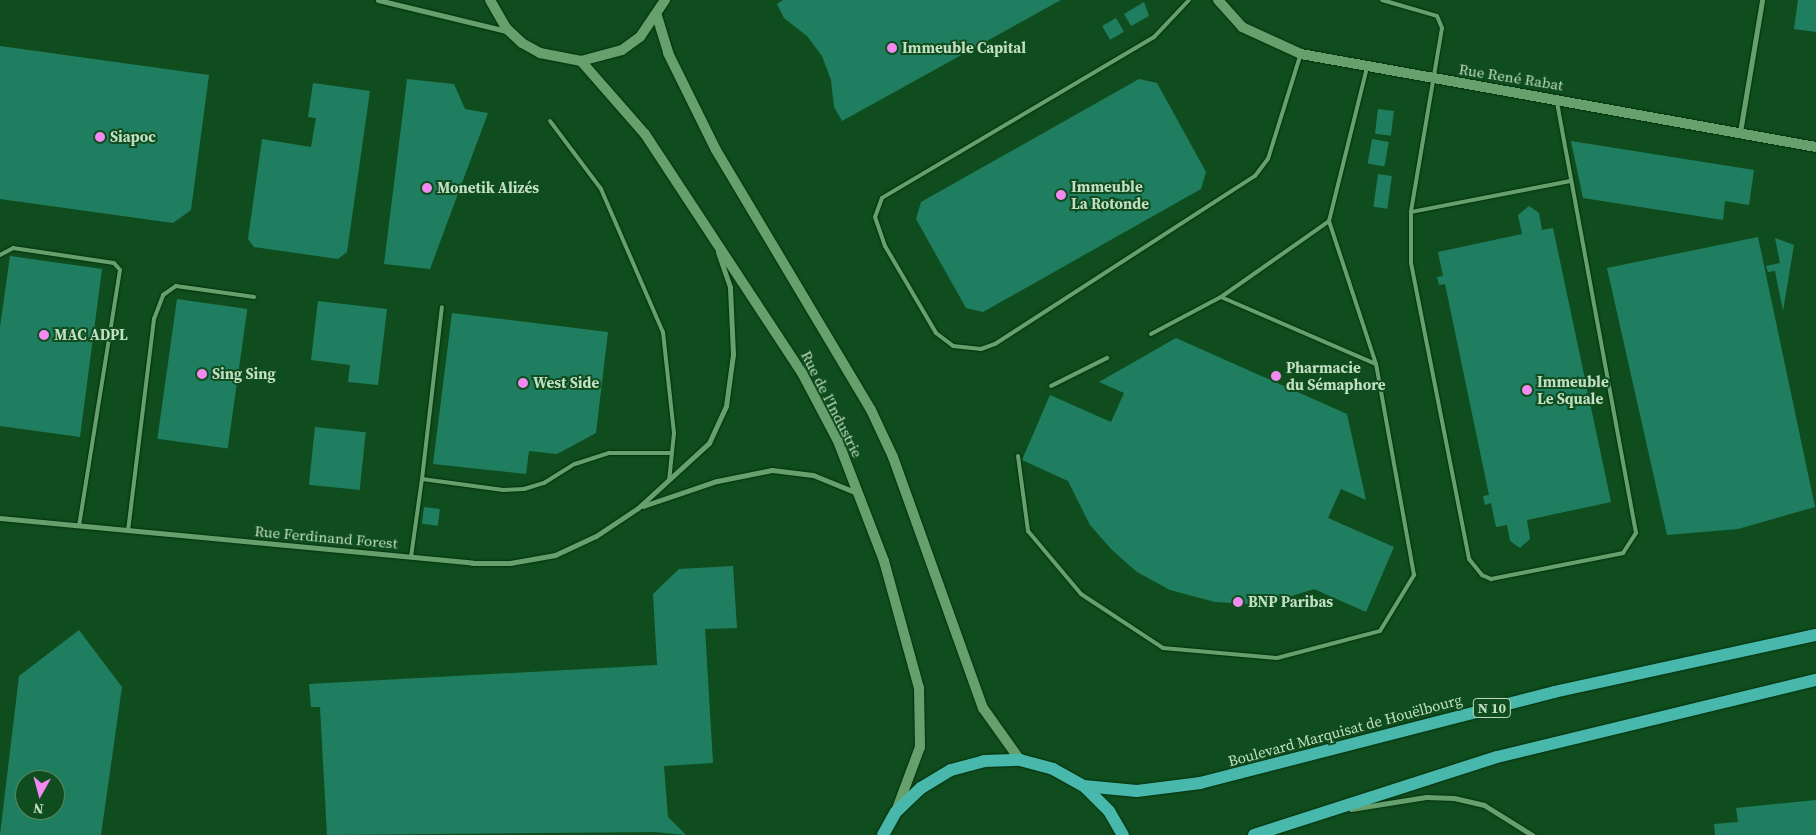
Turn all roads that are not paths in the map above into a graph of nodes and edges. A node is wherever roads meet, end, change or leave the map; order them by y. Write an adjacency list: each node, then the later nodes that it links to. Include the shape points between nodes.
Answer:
1 (378, 0): 9 (street)
2 (490, 0): 9 (main road)
3 (665, 0): 8 (main road)
4 (1189, 0): 10 (lane, via 1154,37 882,198 875,217 884,246 936,333 953,346 981,349 995,344 1255,176 1268,159)
5 (1218, 0): 10 (main road, Rue René Rabat, via 1242,27)
6 (1382, 0): 13 (lane, via 1437,16 1442,28)
7 (1762, 0): 16 (street)
8 (657, 16): 11 (main road, via 640,37 622,50); 42 (main road, Rue de l'Industrie, via 668,53 716,150 872,410 893,457 983,708)
9 (510, 32): 11 (main road, via 540,53)
10 (1301, 54): 12 (main road, Rue René Rabat)
11 (581, 61): 21 (main road, Rue de l'Industrie, via 645,134)
12 (1367, 68): 13 (main road, Rue René Rabat); 20 (lane)
13 (1436, 80): 14 (main road, Rue René Rabat); 19 (lane)
14 (1556, 100): 16 (main road, Rue René Rabat); 18 (lane)
15 (550, 121): 30 (lane, via 601,189 663,332 674,433)
16 (1740, 132): 17 (main road, Rue René Rabat)
17 (1816, 146)
18 (1571, 182): 19 (lane); 19 (lane, via 1636,533 1623,553 1502,579 1482,575 1469,559 1411,263)
19 (1411, 212)
20 (1329, 221): 24 (lane); 28 (lane)
21 (714, 237): 33 (street, Rue Ferdinand Forest, via 730,287 734,320 732,381 709,443); 34 (main road, Rue de l'Industrie, via 802,373)
22 (0, 255): 37 (lane, via 13,248 114,263 120,270)
23 (254, 297): 38 (lane, via 176,286 163,295 154,319)
24 (1221, 297): 26 (lane); 28 (lane)
25 (442, 307): 32 (lane)
26 (1151, 334)
27 (1107, 358): 29 (lane)
28 (1376, 364): 31 (lane, via 1414,575 1380,631 1277,658 1163,648 1081,594 1028,531)
29 (1051, 386)
30 (672, 453): 32 (lane, via 609,453 575,464 544,483 524,489 503,490); 33 (lane)
31 (1018, 456)
32 (422, 479): 39 (lane)
33 (669, 482): 35 (street, Rue Ferdinand Forest)
34 (860, 494): 35 (street, Rue Ferdinand Forest, via 813,475 772,470 717,480); 44 (main road, Rue de l'Industrie, via 884,561 919,688 920,747)
35 (638, 508): 39 (street, Rue Ferdinand Forest, via 596,536 555,555 482,563)
36 (0, 518): 37 (street, Rue Ferdinand Forest)
37 (79, 526): 38 (street, Rue Ferdinand Forest)
38 (128, 531): 39 (street, Rue Ferdinand Forest)
39 (411, 558)
40 (1816, 635): 43 (main road, Boulevard Marquisat de Houëlbourg / N 10, via 1554,692 1227,777 1136,791)
41 (1816, 680): 45 (main road, via 1497,757)
42 (1020, 760): 43 (main road, via 1053,769); 44 (main road, via 984,761 951,770 921,788)
43 (1084, 786): 47 (main road, via 1109,811)
44 (896, 812): 46 (main road)
45 (1306, 817): 48 (main road); 49 (street, via 1426,797 1454,798 1484,805)
46 (883, 835)
47 (1123, 835)
48 (1254, 835)
49 (1532, 835)

